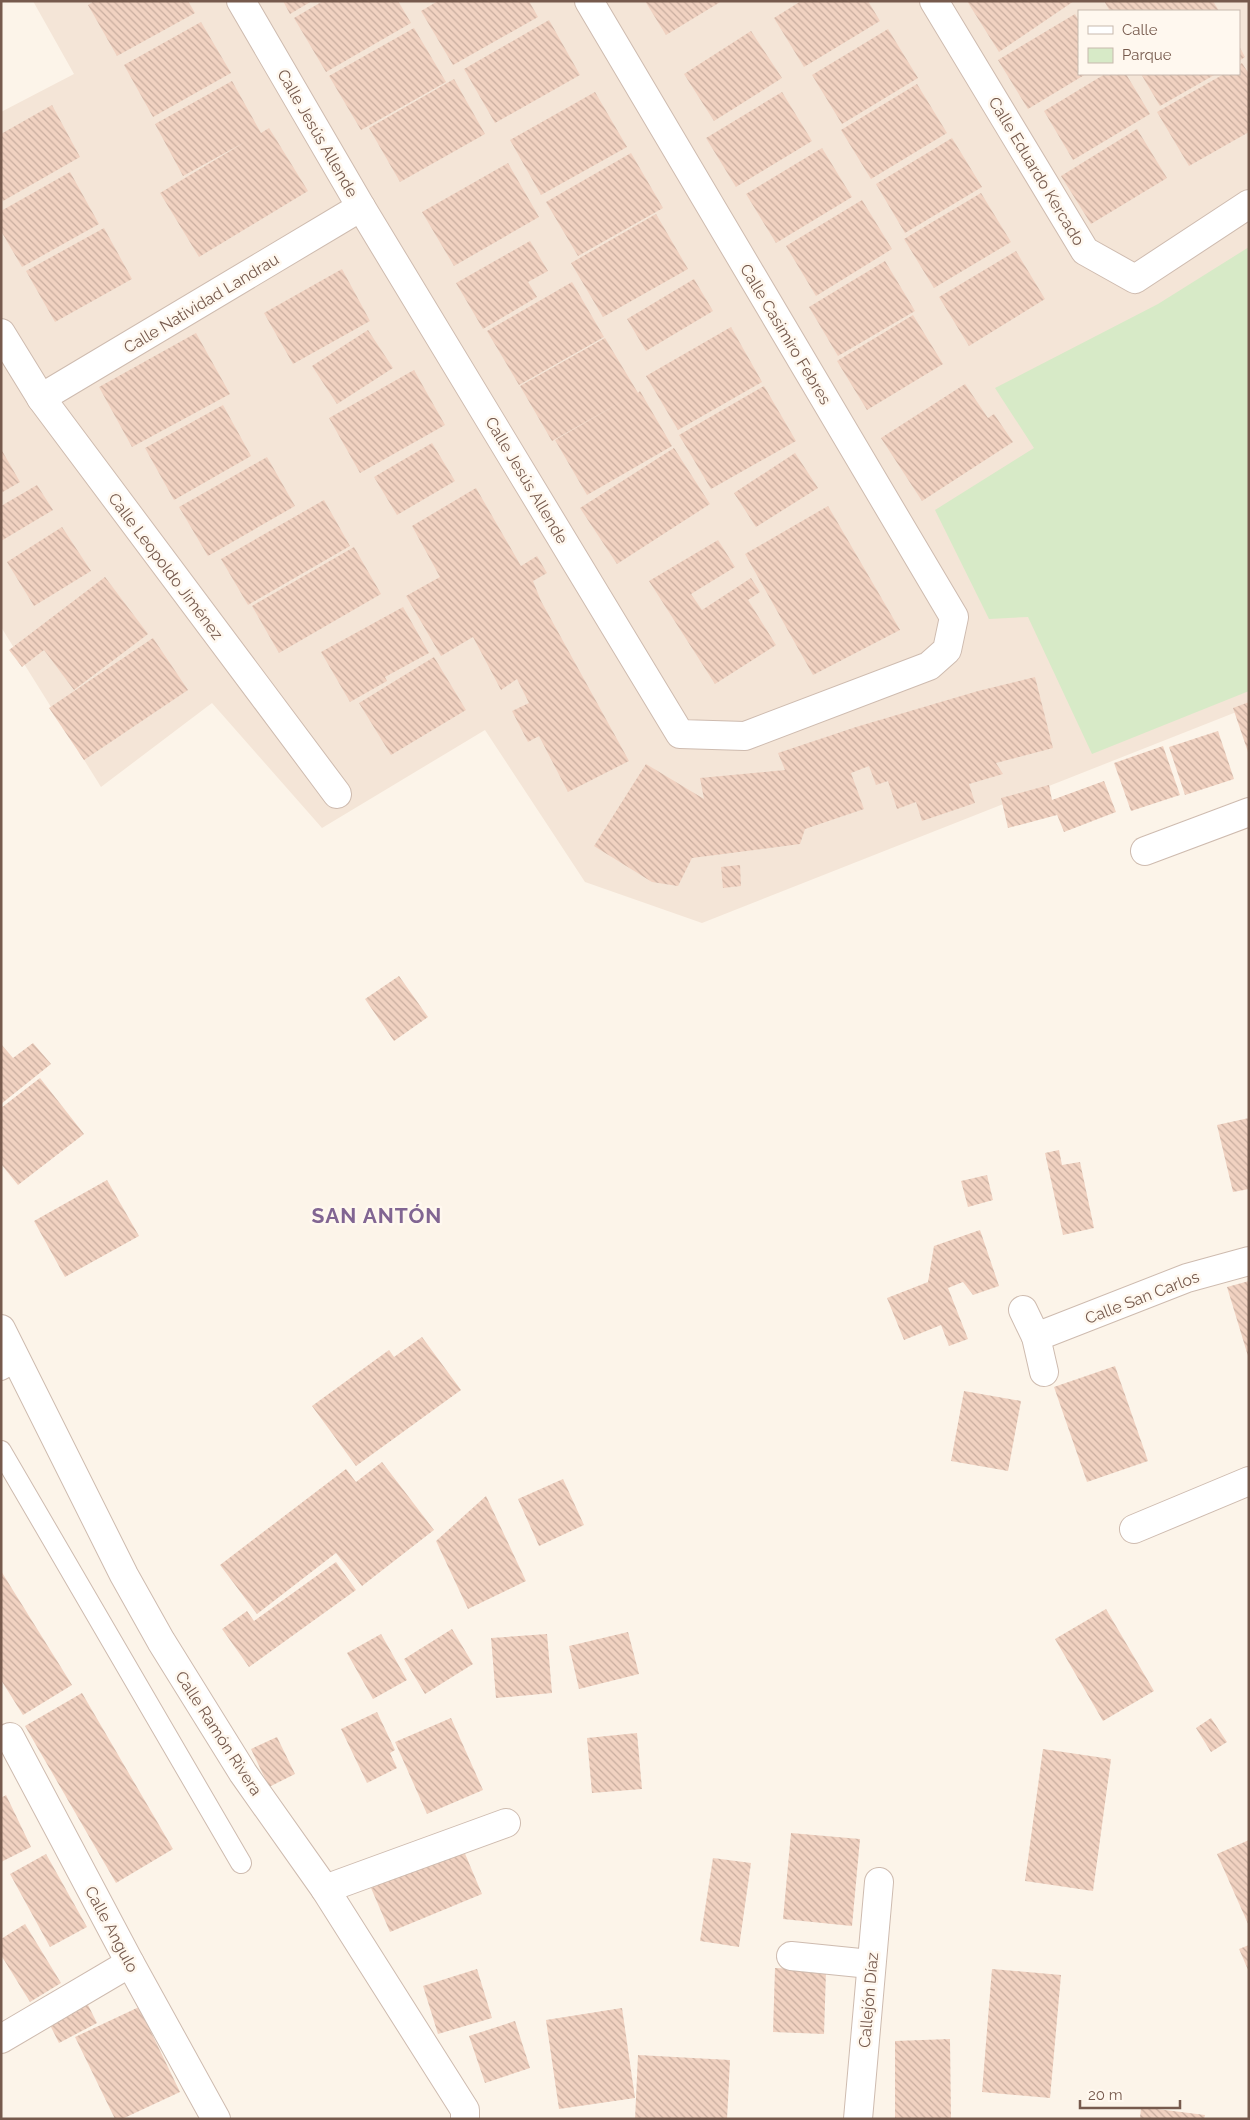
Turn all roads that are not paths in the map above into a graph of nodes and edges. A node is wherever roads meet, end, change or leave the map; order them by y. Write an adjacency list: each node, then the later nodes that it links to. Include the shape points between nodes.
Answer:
1 (241, 1): 5 (street, Calle Jesús Allende)
2 (588, 1): 8 (street, Calle Casimiro Febres, via 954,618 947,650)
3 (934, 1): 4 (street, Calle Eduardo Kercado, via 1085,251 1135,280)
4 (1249, 204)
5 (361, 207): 7 (street, Calle Natividad Landrau); 8 (street, Calle Jesús Allende, via 680,734 746,736)
6 (1, 333): 7 (street, Calle Leopoldo Jiménez)
7 (41, 398): 9 (street, Calle Leopoldo Jiménez)
8 (929, 666)
9 (337, 794)
10 (1249, 812): 11 (street)
11 (1145, 851)
12 (1249, 1261): 15 (street, Calle San Carlos, via 1186,1278)
13 (1022, 1310): 15 (street)
14 (1, 1329): 16 (street, Calle Ramón Rivera)
15 (1036, 1337): 17 (street)
16 (10, 1366): 25 (street, Calle Ramón Rivera, via 161,1642 243,1773)
17 (1044, 1372)
18 (1, 1451): 23 (lane)
19 (1249, 1481): 20 (street)
20 (1134, 1529)
21 (10, 1737): 27 (street, Calle Angulo)
22 (506, 1823): 25 (street)
23 (241, 1863)
24 (879, 1882): 28 (street, Callejón Díaz)
25 (325, 1889): 31 (street, Calle Ramón Rivera, via 465,2110)
26 (791, 1956): 28 (street)
27 (130, 1963): 29 (street); 30 (street, Calle Angulo)
28 (870, 1964): 32 (street, Callejón Díaz)
29 (1, 2039)
30 (216, 2119)
31 (465, 2119)
32 (858, 2119)

